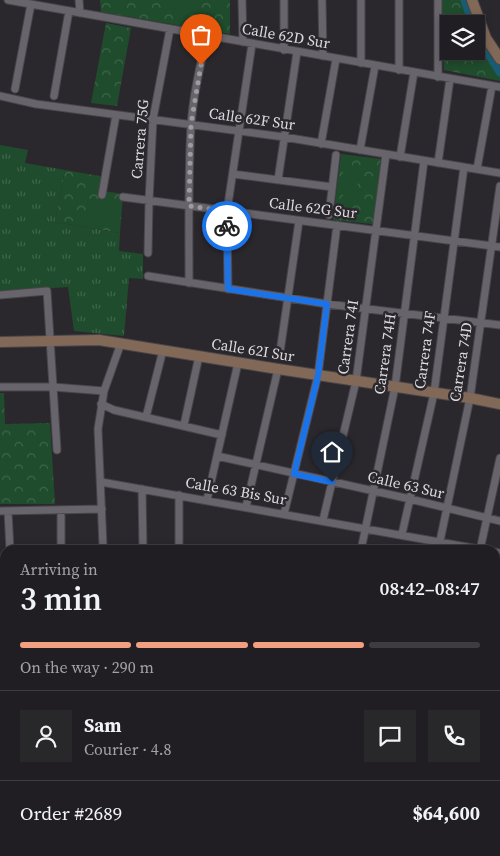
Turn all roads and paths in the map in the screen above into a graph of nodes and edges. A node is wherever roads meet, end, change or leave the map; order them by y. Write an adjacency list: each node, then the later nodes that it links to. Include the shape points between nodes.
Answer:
1 (8, 0): 11 (street, Calle 62D Sur)
2 (79, 0): 13 (street)
3 (242, 0): 16 (street)
4 (284, 0): 18 (street)
5 (322, 0): 20 (street)
6 (361, 0): 23 (street)
7 (399, 0): 25 (street)
8 (438, 0): 27 (street)
9 (472, 0): 22 (street, via 486,38)
10 (42, 3): 11 (street, Calle 62D Sur); 12 (street, Calle 62D Sur)
11 (31, 4): 31 (street)
12 (69, 11): 13 (street, Calle 62D Sur); 33 (street)
13 (80, 13): 14 (street, Calle 62D Sur)
14 (170, 29): 15 (street, Calle 62D Sur); 35 (street, Carrera 75G)
15 (207, 36): 16 (street, Calle 62D Sur); 36 (street)
16 (243, 42): 17 (street, Calle 62D Sur)
17 (252, 44): 18 (street, Calle 62D Sur); 37 (street)
18 (284, 50): 19 (street, Calle 62D Sur)
19 (297, 52): 20 (street, Calle 62D Sur); 38 (street)
20 (323, 56): 21 (street, Calle 62D Sur)
21 (336, 59): 23 (street, Calle 62D Sur); 39 (street)
22 (500, 59)
23 (361, 63): 24 (street, Calle 62D Sur)
24 (376, 66): 25 (street, Calle 62D Sur); 40 (street)
25 (399, 70): 26 (street, Calle 62D Sur)
26 (414, 72): 27 (street, Calle 62D Sur); 43 (street)
27 (438, 76): 28 (street, Calle 62D Sur)
28 (450, 79): 29 (street, Calle 62D Sur); 45 (street)
29 (492, 86): 30 (street, Calle 62D Sur); 47 (street)
30 (500, 87)
31 (15, 89)
32 (0, 96): 34 (street, Calle 62F Sur)
33 (54, 96)
34 (116, 115): 35 (street, Calle 62F Sur); 53 (street)
35 (153, 119): 36 (street, Calle 62F Sur); 55 (street, Carrera 75G)
36 (191, 124): 37 (street, Calle 62F Sur); 56 (street)
37 (239, 131): 38 (street, Calle 62F Sur); 49 (street)
38 (284, 138): 39 (street, Calle 62F Sur); 50 (street)
39 (321, 144): 40 (street, Calle 62F Sur)
40 (360, 150): 41 (street, Calle 62F Sur)
41 (386, 154): 43 (street, Calle 62F Sur); 61 (street, Carrera 74I)
42 (336, 155): 52 (street)
43 (400, 157): 44 (street, Calle 62F Sur)
44 (424, 161): 45 (street, Calle 62F Sur); 62 (street, Carrera 74H)
45 (438, 163): 46 (street, Calle 62F Sur)
46 (464, 167): 47 (street, Calle 62F Sur); 63 (street, Carrera 74F)
47 (477, 170): 48 (street, Calle 62F Sur)
48 (500, 173)
49 (233, 174): 50 (street); 57 (street)
50 (278, 180): 52 (street)
51 (500, 186): 64 (street, Carrera 74D)
52 (332, 187): 58 (street)
53 (102, 195)
54 (123, 197): 55 (street, Calle 62G Sur)
55 (148, 201): 56 (street, Calle 62G Sur); 66 (street, Carrera 75G)
56 (189, 206): 57 (street, Calle 62G Sur); 68 (street)
57 (227, 211): 59 (street, Calle 62G Sur); 69 (street)
58 (330, 215)
59 (299, 220): 60 (street, Calle 62G Sur); 71 (street)
60 (337, 225): 61 (street, Calle 62G Sur); 72 (street)
61 (376, 230): 62 (street, Calle 62G Sur); 73 (street, Carrera 74I)
62 (415, 236): 63 (street, Calle 62G Sur); 74 (street, Carrera 74H)
63 (454, 241): 64 (street, Calle 62G Sur); 75 (street, Carrera 74F)
64 (492, 246): 65 (street, Calle 62G Sur); 76 (street, Carrera 74D)
65 (500, 247)
66 (148, 253)
67 (148, 276): 68 (street)
68 (189, 283): 69 (street)
69 (228, 289): 71 (street)
70 (0, 295): 78 (street, via 48,291)
71 (288, 298): 72 (street); 82 (street)
72 (327, 304): 73 (street); 86 (street)
73 (366, 309): 74 (street); 87 (street, Carrera 74I)
74 (405, 314): 75 (street); 90 (street, Carrera 74H)
75 (444, 318): 76 (street); 92 (street, Carrera 74F)
76 (482, 323): 77 (street); 93 (street, Carrera 74D)
77 (500, 325)
78 (50, 341): 79 (street, Calle 62I Sur); 80 (street, Calle 62I Sur); 89 (street)
79 (0, 342)
80 (121, 343): 81 (street, Calle 62I Sur); 91 (street)
81 (163, 350): 83 (street, Calle 62I Sur); 96 (street)
82 (280, 352)
83 (199, 356): 84 (street, Calle 62I Sur); 97 (street)
84 (238, 362): 85 (street, Calle 62I Sur); 98 (street)
85 (278, 369): 86 (street, Calle 62I Sur); 102 (street)
86 (318, 376): 87 (street, Calle 62I Sur); 103 (street)
87 (356, 381): 90 (street, Calle 62I Sur); 106 (street, Carrera 74I)
88 (0, 387): 89 (street)
89 (53, 387): 91 (street); 99 (street)
90 (395, 387): 92 (street, Calle 62I Sur); 108 (street, Carrera 74H)
91 (104, 391): 94 (street)
92 (434, 392): 93 (street, Calle 62I Sur); 110 (street, Carrera 74F)
93 (470, 398): 95 (street, Calle 62I Sur); 114 (street, Carrera 74D)
94 (101, 404): 96 (street); 105 (street, via 98,429)
95 (500, 404)
96 (146, 418): 97 (street)
97 (184, 425): 98 (street)
98 (222, 435): 100 (street)
99 (57, 450)
100 (217, 456): 102 (street, Calle 63 Sur); 111 (street)
101 (500, 458): 104 (street)
102 (256, 465): 103 (street, Calle 63 Sur); 112 (street)
103 (294, 474): 106 (street, Calle 63 Sur); 118 (street)
104 (498, 481): 119 (street)
105 (101, 482): 107 (street, Calle 63 Bis Sur); 113 (street)
106 (332, 482): 108 (street, Calle 63 Sur); 120 (street, Carrera 74I)
107 (142, 489): 109 (street, Calle 63 Bis Sur); 128 (street)
108 (373, 491): 110 (street, Calle 63 Sur); 122 (street, Carrera 74H)
109 (179, 495): 111 (street, Calle 63 Bis Sur); 129 (street)
110 (410, 499): 114 (street, Calle 63 Sur); 123 (street, Carrera 74F)
111 (207, 500): 112 (street, Calle 63 Bis Sur)
112 (246, 507): 118 (street, Calle 63 Bis Sur)
113 (102, 509): 115 (street); 127 (street)
114 (446, 509): 119 (street, Calle 63 Sur); 124 (street, Carrera 74D)
115 (60, 510): 117 (street); 126 (street)
116 (0, 511): 117 (street)
117 (8, 511): 125 (street)
118 (284, 514): 120 (street, Calle 63 Bis Sur)
119 (487, 518): 121 (street, Calle 63 Sur); 132 (street)
120 (323, 520): 122 (street, Calle 63 Bis Sur)
121 (500, 521)
122 (365, 528): 123 (street, Calle 63 Bis Sur); 130 (street, Carrera 74H)
123 (402, 534): 124 (street, Calle 63 Bis Sur)
124 (440, 541): 131 (street, Calle 63 Bis Sur)
125 (10, 545)
126 (62, 545)
127 (103, 545)
128 (143, 545)
129 (179, 545)
130 (362, 545)
131 (458, 545)
132 (482, 545)

